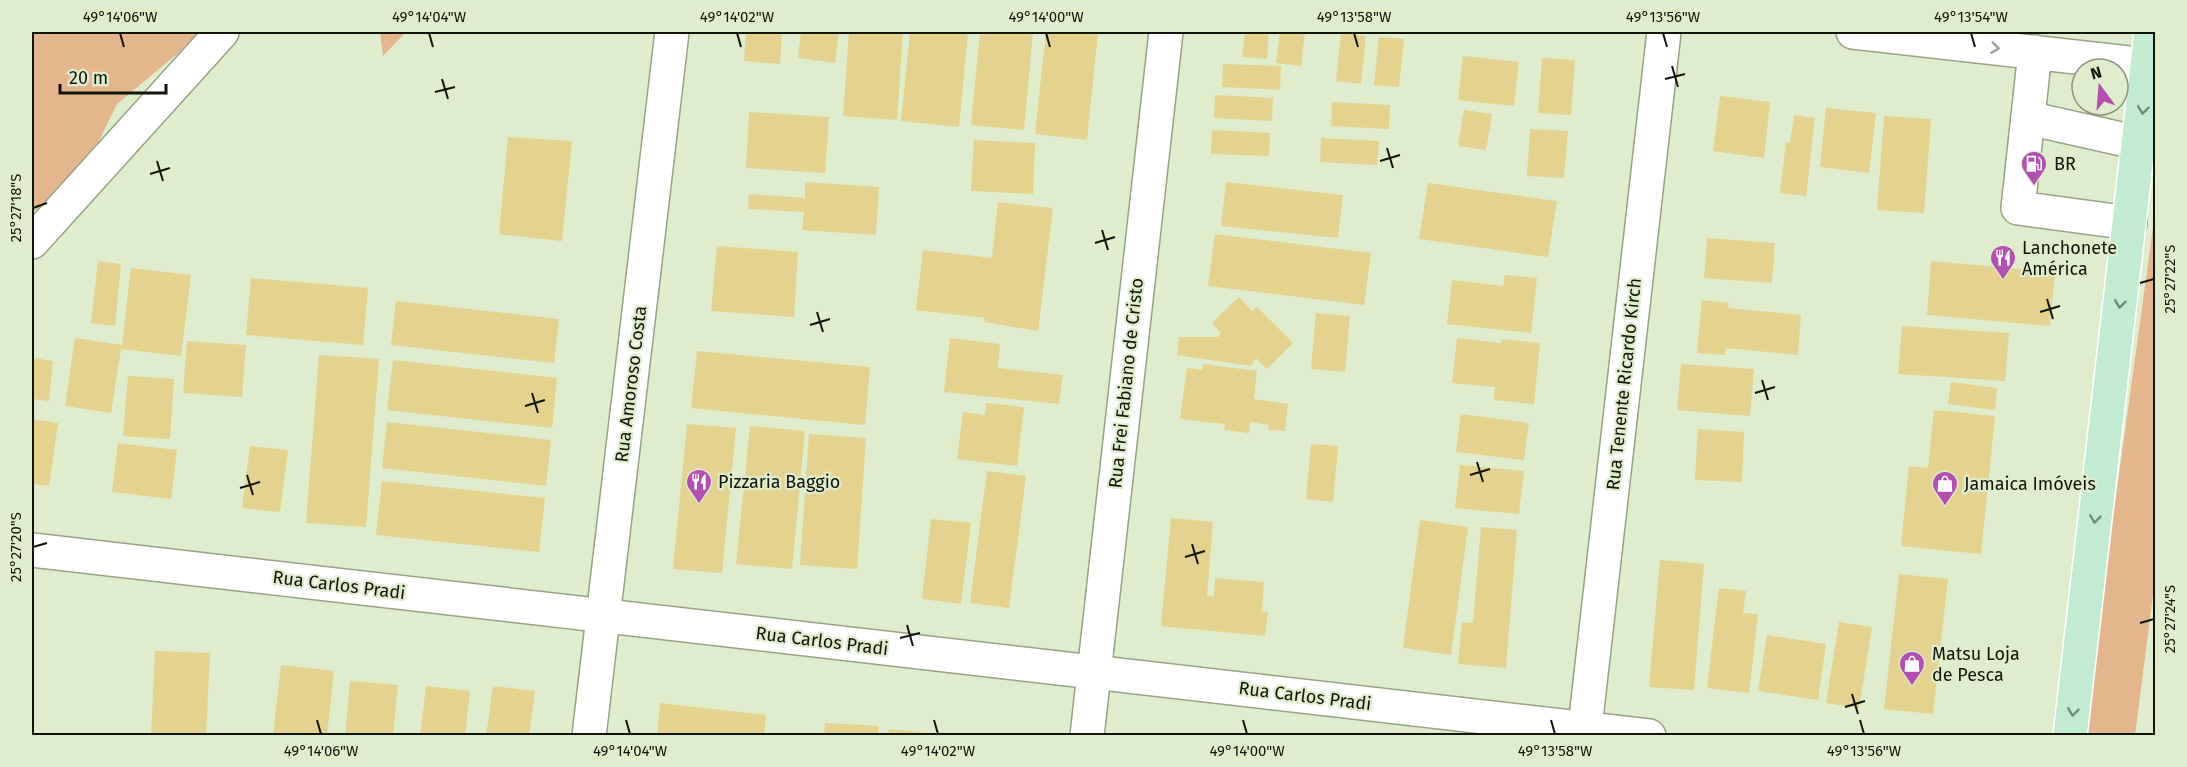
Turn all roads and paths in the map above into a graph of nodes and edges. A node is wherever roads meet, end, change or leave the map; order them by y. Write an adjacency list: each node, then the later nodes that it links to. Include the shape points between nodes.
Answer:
1 (222, 32): 12 (street)
2 (672, 32): 14 (street, Rua Amoroso Costa)
3 (1166, 32): 15 (street, Rua Frei Fabiano de Cristo)
4 (1664, 32): 16 (street, Rua Tenente Ricardo Kirch)
5 (1853, 32): 7 (street, one-way to 7)
6 (2151, 32): 8 (main road)
7 (2035, 52): 8 (street); 9 (street)
8 (2152, 65): 10 (main road, one-way to 10)
9 (2028, 118): 10 (street); 11 (street, via 2018,208)
10 (2139, 143): 11 (main road)
11 (2130, 223): 20 (main road, one-way to 20)
12 (32, 242)
13 (32, 550): 14 (street, Rua Carlos Pradi)
14 (603, 616): 15 (street, Rua Carlos Pradi); 17 (street, Rua Amoroso Costa)
15 (1094, 671): 16 (street, Rua Carlos Pradi); 18 (street, Rua Frei Fabiano de Cristo)
16 (1585, 732): 19 (street, Rua Carlos Pradi)
17 (589, 735)
18 (1087, 735)
19 (1649, 735)
20 (2070, 735)

